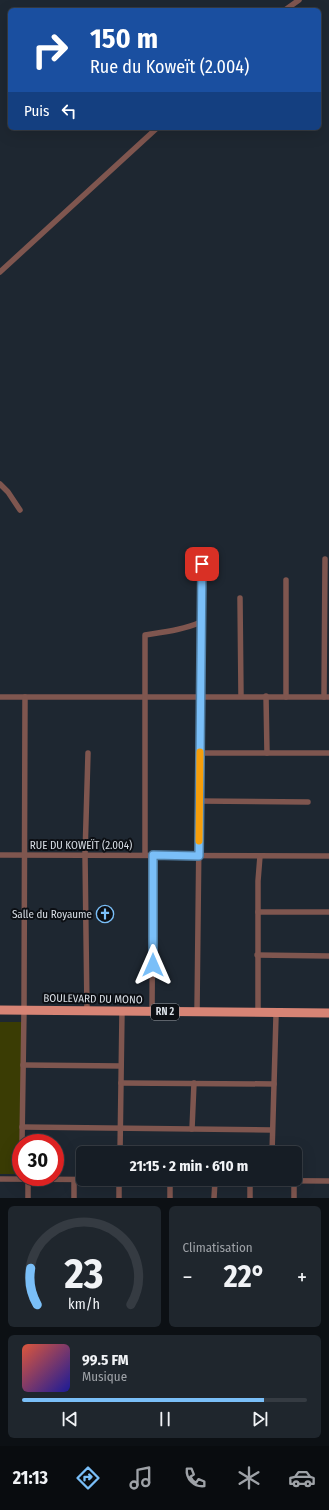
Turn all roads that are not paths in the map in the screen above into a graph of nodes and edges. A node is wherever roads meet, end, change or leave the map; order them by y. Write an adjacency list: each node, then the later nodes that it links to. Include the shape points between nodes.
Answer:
1 (299, 0): 2 (street)
2 (288, 8)
3 (155, 130): 4 (street)
4 (0, 272)
5 (0, 484): 6 (street)
6 (20, 510)
7 (326, 559): 19 (street)
8 (202, 564): 11 (street)
9 (286, 580): 16 (street)
10 (240, 598): 14 (street)
11 (201, 622): 12 (street, via 173,631 145,635); 13 (street)
12 (146, 696): 13 (street); 18 (street); 29 (street)
13 (201, 696): 14 (street); 21 (street)
14 (240, 696): 15 (street)
15 (266, 696): 16 (street); 22 (street)
16 (286, 696): 19 (street)
17 (0, 697): 18 (street)
18 (25, 697): 27 (street)
19 (326, 697)
20 (88, 753): 28 (street)
21 (200, 753): 22 (street); 24 (street)
22 (266, 753): 23 (street)
23 (329, 753)
24 (199, 801): 25 (street); 31 (street)
25 (308, 802)
26 (0, 854): 27 (street, RUE DU KOWEÏT (2.004))
27 (25, 855): 28 (street, RUE DU KOWEÏT (2.004)); 40 (street)
28 (85, 855): 29 (street, RUE DU KOWEÏT (2.004)); 39 (street)
29 (145, 855): 30 (street, RUE DU KOWEÏT (2.004))
30 (153, 855): 31 (street, RUE DU KOWEÏT (2.004)); 41 (street)
31 (199, 856): 32 (street, RUE DU KOWEÏT (2.004)); 42 (street)
32 (260, 856): 33 (street, RUE DU KOWEÏT (2.004)); 34 (street)
33 (329, 856)
34 (258, 912): 35 (street); 36 (street)
35 (329, 912)
36 (257, 955): 37 (street); 43 (street)
37 (329, 956)
38 (0, 1010): 40 (main road, BOULEVARD DU MONO / RN 2)
39 (87, 1011): 40 (main road, BOULEVARD DU MONO / RN 2); 44 (main road, BOULEVARD DU MONO / RN 2)
40 (24, 1012): 44 (main road, BOULEVARD DU MONO / RN 2); 46 (main road, BOULEVARD DU MONO / RN 2); 49 (street)
41 (152, 1012): 42 (main road, BOULEVARD DU MONO / RN 2); 44 (main road, BOULEVARD DU MONO / RN 2)
42 (197, 1012): 43 (main road, BOULEVARD DU MONO / RN 2)
43 (258, 1012): 47 (main road, BOULEVARD DU MONO / RN 2)
44 (122, 1013): 47 (main road, BOULEVARD DU MONO / RN 2); 50 (street)
45 (329, 1013): 47 (main road, BOULEVARD DU MONO / RN 2)
46 (0, 1014)
47 (274, 1014): 48 (main road, BOULEVARD DU MONO / RN 2); 53 (street)
48 (329, 1017)
49 (23, 1065): 50 (street); 54 (street)
50 (121, 1066): 51 (street)
51 (122, 1083): 52 (street); 55 (street)
52 (194, 1084): 53 (street); 56 (street)
53 (274, 1084): 57 (street)
54 (22, 1127): 55 (street); 58 (street)
55 (121, 1128): 56 (street); 59 (street)
56 (192, 1129): 57 (street)
57 (272, 1130): 60 (street)
58 (22, 1134)
59 (120, 1146)
60 (272, 1146)
61 (12, 1178): 62 (street)
62 (0, 1179)
63 (64, 1180): 64 (street)
64 (74, 1180): 74 (street)
65 (302, 1181): 66 (street)
66 (329, 1181)
67 (28, 1186): 73 (street)
68 (119, 1186): 75 (street)
69 (170, 1186): 76 (street)
70 (215, 1186): 77 (street)
71 (250, 1186): 78 (street)
72 (294, 1186): 79 (street)
73 (28, 1198)
74 (74, 1198)
75 (119, 1198)
76 (170, 1198)
77 (214, 1198)
78 (250, 1198)
79 (294, 1198)

